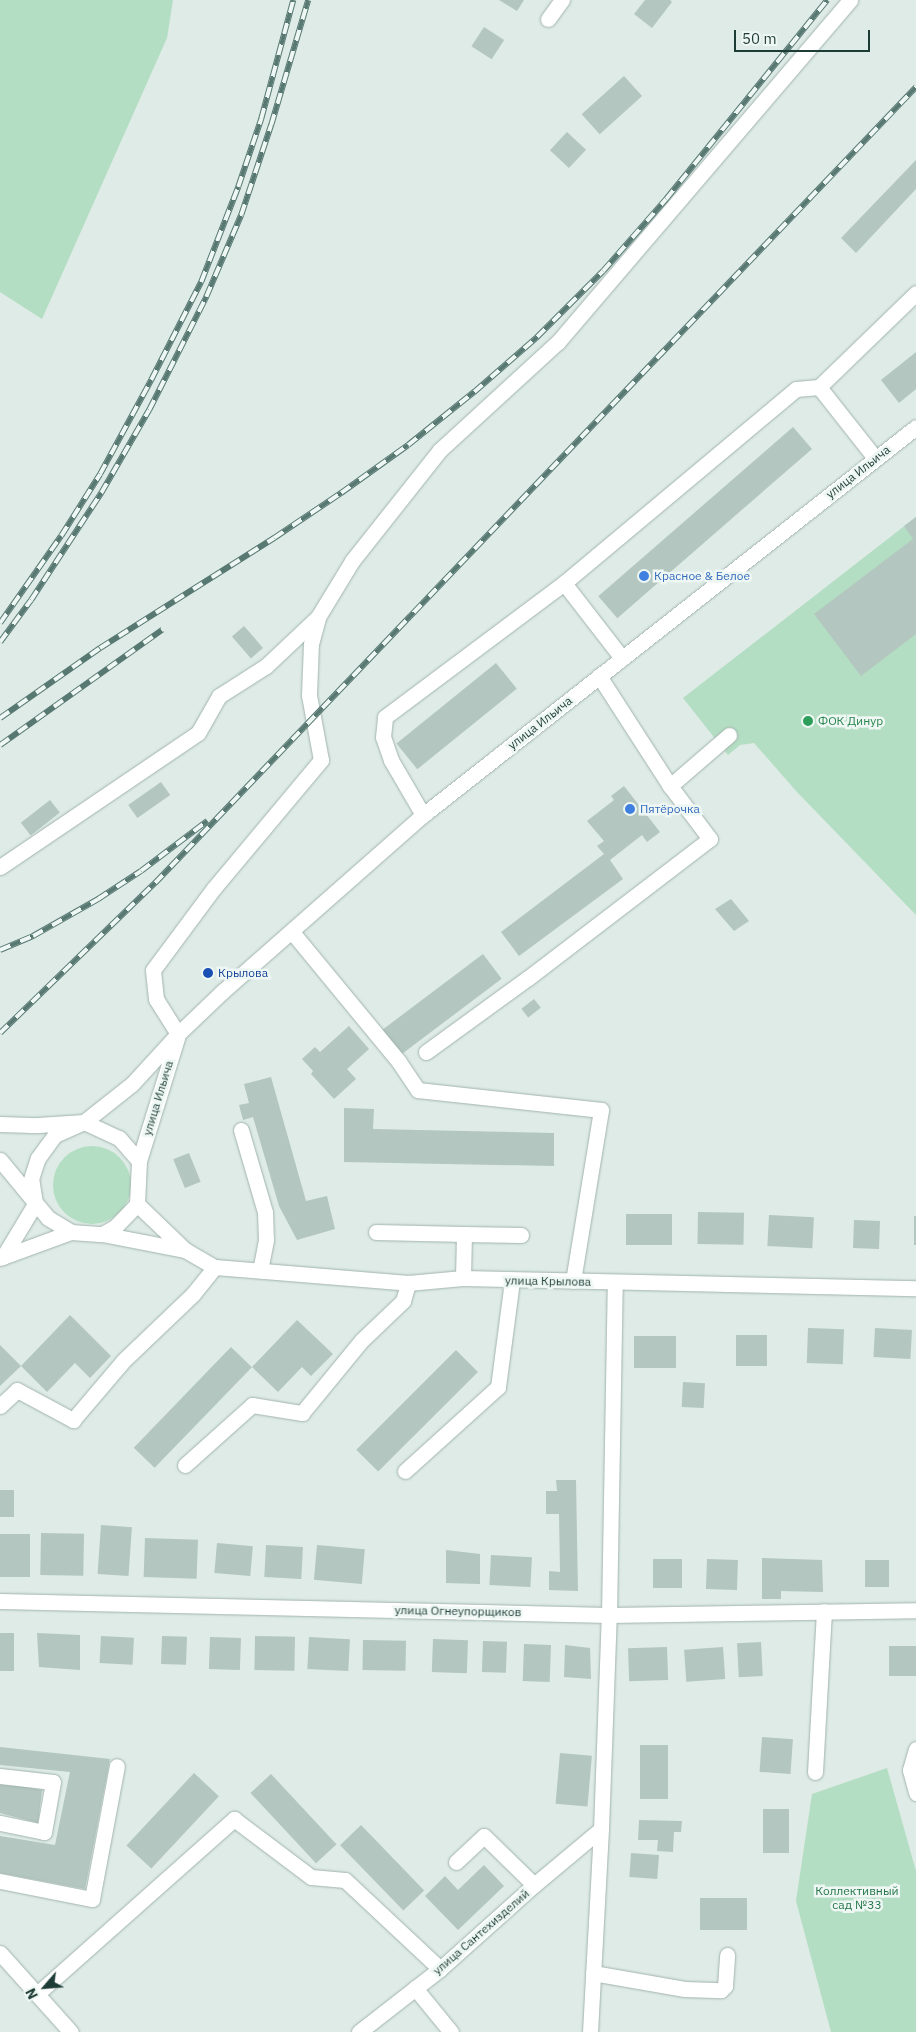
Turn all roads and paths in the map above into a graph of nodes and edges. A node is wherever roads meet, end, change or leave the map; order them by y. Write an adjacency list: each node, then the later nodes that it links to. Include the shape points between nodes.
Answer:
1 (562, 0): 3 (street)
2 (850, 0): 9 (street, via 558,342 440,450 352,561)
3 (548, 19)
4 (916, 293): 5 (street)
5 (819, 387): 7 (street); 8 (street, via 796,389)
6 (916, 428): 7 (street, улица Ильича)
7 (875, 458): 10 (street, улица Ильича)
8 (564, 583): 10 (street); 14 (street, via 385,717 383,737 391,760)
9 (318, 617): 15 (street, via 266,666 219,696 198,733); 17 (street, via 311,644 309,695 321,760 214,888 153,970 156,998)
10 (622, 658): 11 (street, улица Ильича)
11 (599, 676): 13 (street); 14 (street, улица Ильича)
12 (729, 736): 13 (street)
13 (670, 786): 18 (street, via 710,839)
14 (423, 815): 16 (street, улица Ильича)
15 (0, 867)
16 (292, 932): 17 (street, улица Ильича); 37 (street, via 418,1090 601,1110)
17 (178, 1034): 19 (street, улица Ильича, via 132,1084); 23 (street, улица Ильича)
18 (426, 1052)
19 (84, 1122): 20 (street); 23 (street, via 119,1138); 24 (street, via 54,1135 38,1158 31,1179)
20 (0, 1124)
21 (241, 1130): 34 (street, via 265,1212 266,1240)
22 (0, 1160): 24 (street)
23 (139, 1161): 25 (street)
24 (35, 1204): 26 (street, via 48,1218); 32 (street)
25 (137, 1204): 28 (street, via 115,1227); 31 (street)
26 (71, 1232): 28 (street); 32 (street)
27 (376, 1232): 29 (street)
28 (102, 1234): 31 (street)
29 (464, 1234): 30 (street); 35 (street)
30 (521, 1235)
31 (185, 1250): 33 (street, улица Крылова)
32 (1, 1258)
33 (215, 1267): 34 (street, улица Крылова); 41 (street, via 193,1294 122,1360 73,1420 17,1390)
34 (260, 1270): 38 (street, улица Крылова)
35 (463, 1278): 36 (street, улица Крылова); 38 (street, улица Крылова)
36 (512, 1281): 37 (street, улица Крылова); 43 (street, via 498,1387)
37 (573, 1281): 39 (street, улица Крылова)
38 (408, 1283): 42 (street, via 403,1302 362,1340 302,1413 252,1405)
39 (614, 1283): 40 (street, улица Крылова); 47 (street)
40 (916, 1288)
41 (0, 1406)
42 (184, 1465)
43 (405, 1471)
44 (0, 1600): 47 (street, улица Огнеупорщиков)
45 (916, 1610): 46 (street, улица Огнеупорщиков)
46 (824, 1611): 47 (street, улица Огнеупорщиков); 50 (street)
47 (608, 1615): 54 (street)
48 (916, 1750): 52 (street, via 910,1770)
49 (117, 1766): 56 (street, via 92,1899)
50 (815, 1772)
51 (0, 1776): 53 (street, via 53,1782 44,1832)
52 (916, 1793)
53 (0, 1823)
54 (601, 1829): 57 (street, улица Сантехизделий); 61 (street)
55 (456, 1862): 57 (street, via 484,1836)
56 (0, 1881)
57 (534, 1885): 60 (street, улица Сантехизделий)
58 (0, 1953): 63 (street)
59 (727, 1955): 61 (street, via 725,1986 721,1990 685,1989)
60 (440, 1969): 62 (street, улица Сантехизделий); 63 (street, via 345,1880 311,1877 234,1819)
61 (593, 1974): 67 (street)
62 (415, 1988): 65 (street, улица Сантехизделий); 66 (street)
63 (37, 1994): 64 (street)
64 (71, 2032)
65 (359, 2032)
66 (451, 2032)
67 (590, 2032)

